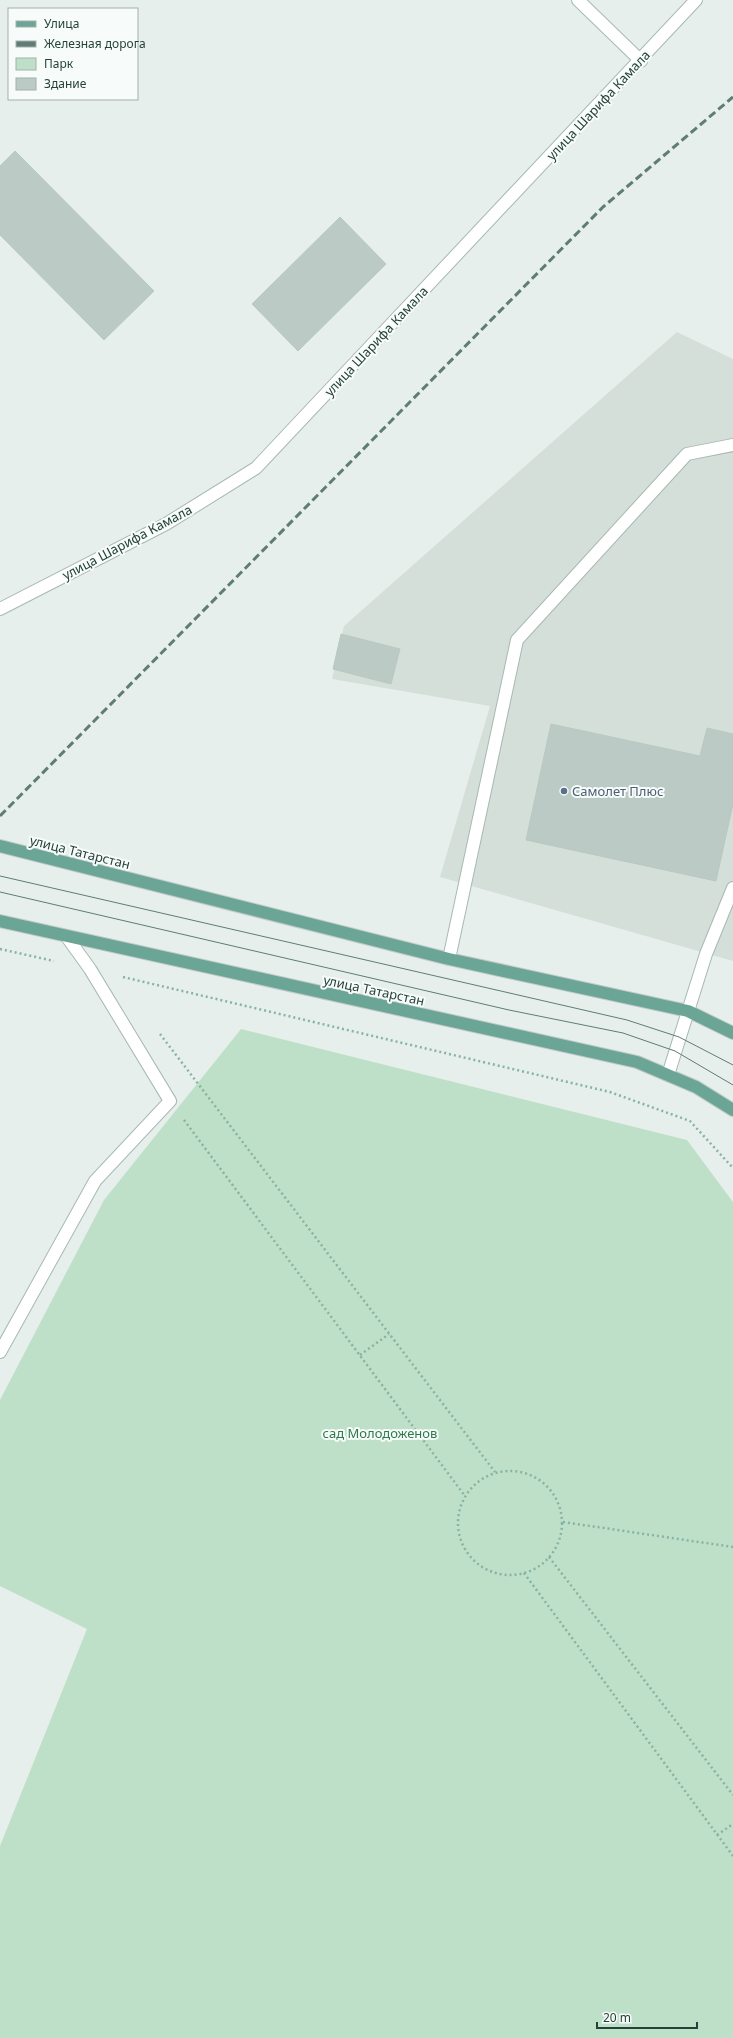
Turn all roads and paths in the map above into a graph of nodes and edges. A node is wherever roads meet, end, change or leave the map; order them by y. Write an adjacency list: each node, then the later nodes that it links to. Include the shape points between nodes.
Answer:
1 (578, 0): 3 (street)
2 (696, 0): 3 (street, улица Шарифа Камала)
3 (641, 61): 5 (street, улица Шарифа Камала, via 256,468 166,524)
4 (733, 445): 11 (street, via 687,454 517,640)
5 (0, 609)
6 (0, 846): 11 (main road, улица Татарстан)
7 (733, 888): 13 (street, via 706,954)
8 (0, 921): 9 (main road, улица Татарстан)
9 (67, 937): 12 (street); 16 (main road, улица Татарстан, via 637,1062)
10 (0, 949): 12 (path)
11 (449, 959): 13 (main road, улица Татарстан)
12 (90, 969): 18 (street); 20 (path, via 610,1092 690,1120)
13 (688, 1012): 15 (main road, улица Татарстан); 16 (street)
14 (156, 1030): 17 (path)
15 (733, 1033)
16 (668, 1075): 19 (main road, улица Татарстан, via 696,1087)
17 (193, 1078): 18 (path); 21 (path)
18 (170, 1101): 22 (street, via 95,1181); 23 (path)
19 (733, 1110)
20 (733, 1168)
21 (389, 1334): 23 (path); 24 (path)
22 (0, 1352)
23 (360, 1355): 25 (path)
24 (495, 1472): 25 (path, via 478,1481); 26 (path, via 515,1470 534,1476 550,1488 559,1504)
25 (465, 1496): 29 (path, via 458,1526 461,1541 469,1554 480,1565 494,1572 509,1575)
26 (563, 1522): 27 (path); 28 (path, via 559,1541)
27 (733, 1547)
28 (550, 1557): 29 (path, via 538,1567); 30 (path)
29 (524, 1573): 32 (path)
30 (733, 1796)
31 (733, 1824): 32 (path)
32 (717, 1835): 33 (path)
33 (733, 1856)

